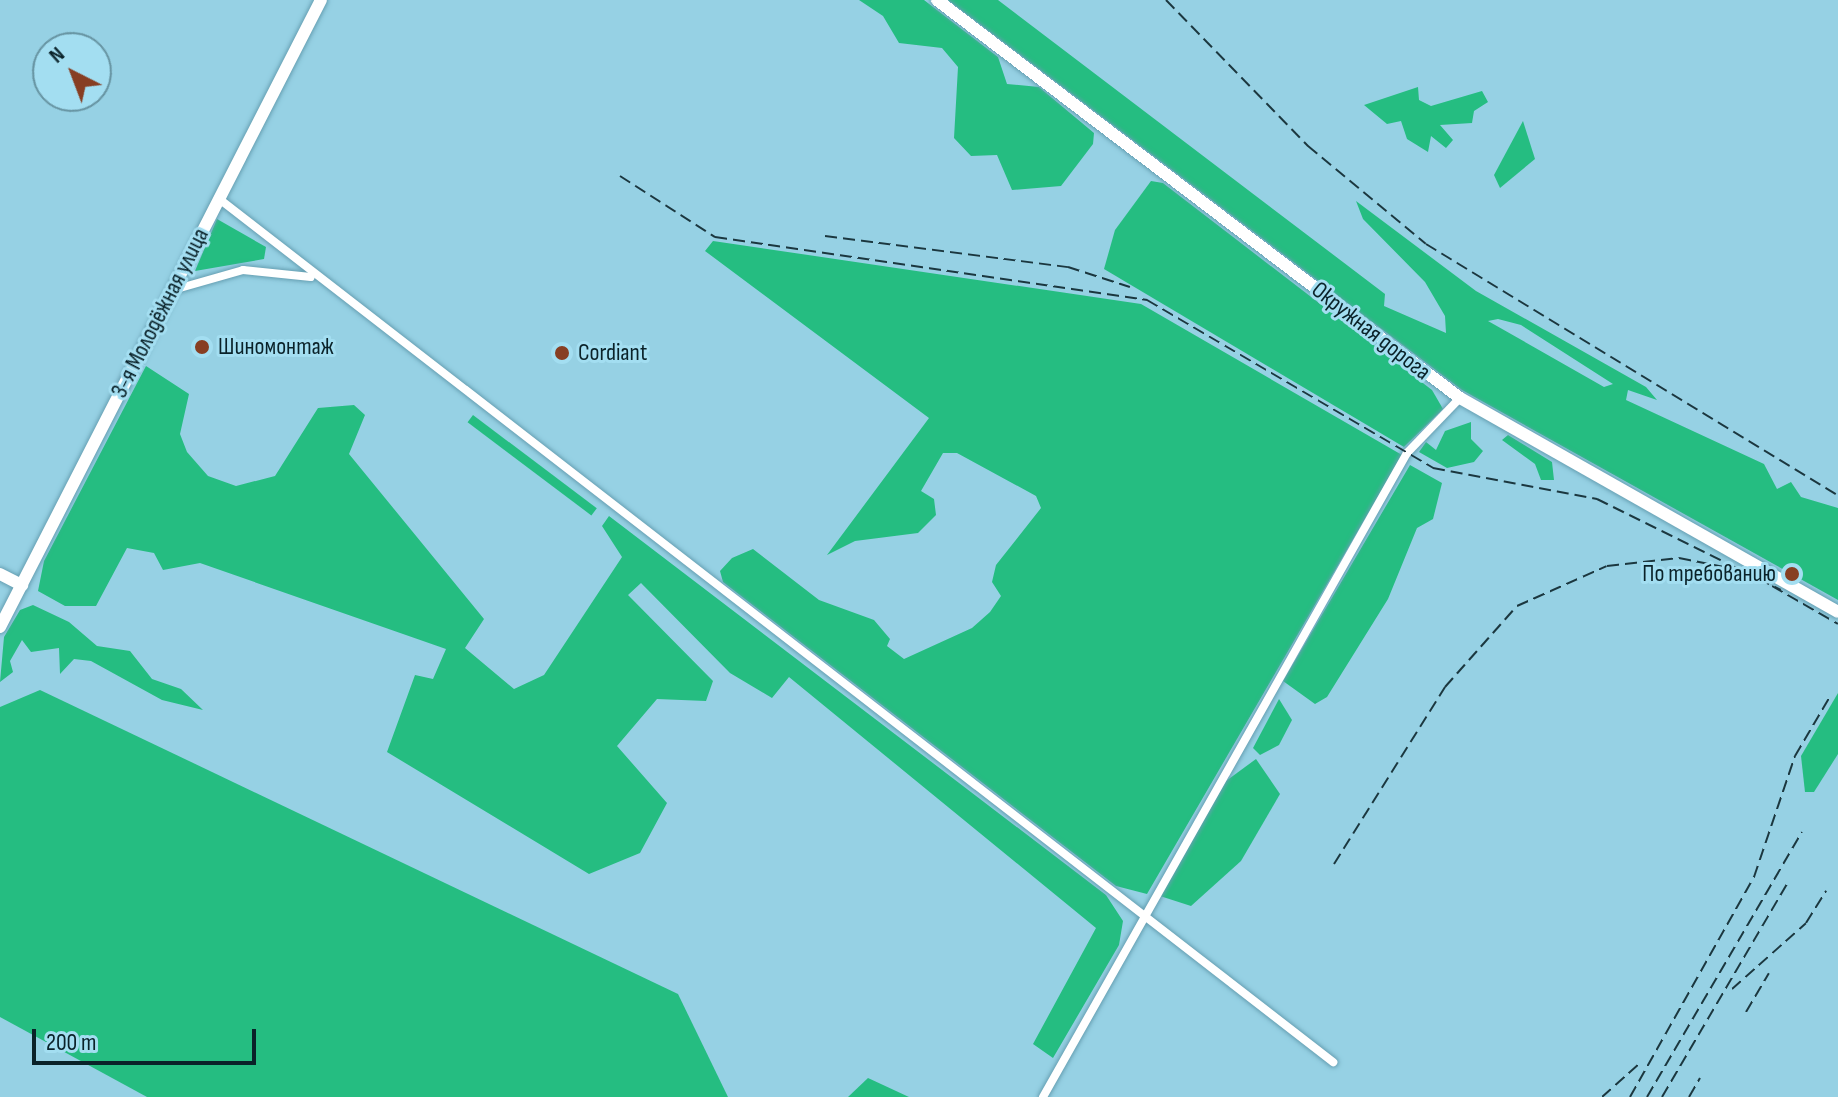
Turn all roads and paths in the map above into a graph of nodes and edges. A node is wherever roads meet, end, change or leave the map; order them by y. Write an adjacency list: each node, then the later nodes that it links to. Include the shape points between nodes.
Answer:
1 (321, 0): 3 (main road, 3-я Молодёжная улица)
2 (937, 0): 6 (main road, Окружная дорога)
3 (218, 198): 4 (street); 5 (main road, 3-я Молодёжная улица)
4 (312, 277): 5 (street, via 243,270); 11 (street)
5 (171, 291): 8 (main road, 3-я Молодёжная улица)
6 (1460, 398): 9 (main road, Окружная дорога); 11 (street, via 1407,453)
7 (0, 574): 8 (main road)
8 (22, 585): 10 (main road, 3-я Молодёжная улица)
9 (1838, 612)
10 (0, 627)
11 (1145, 911): 12 (street); 13 (street)
12 (1333, 1062)
13 (1043, 1097)

